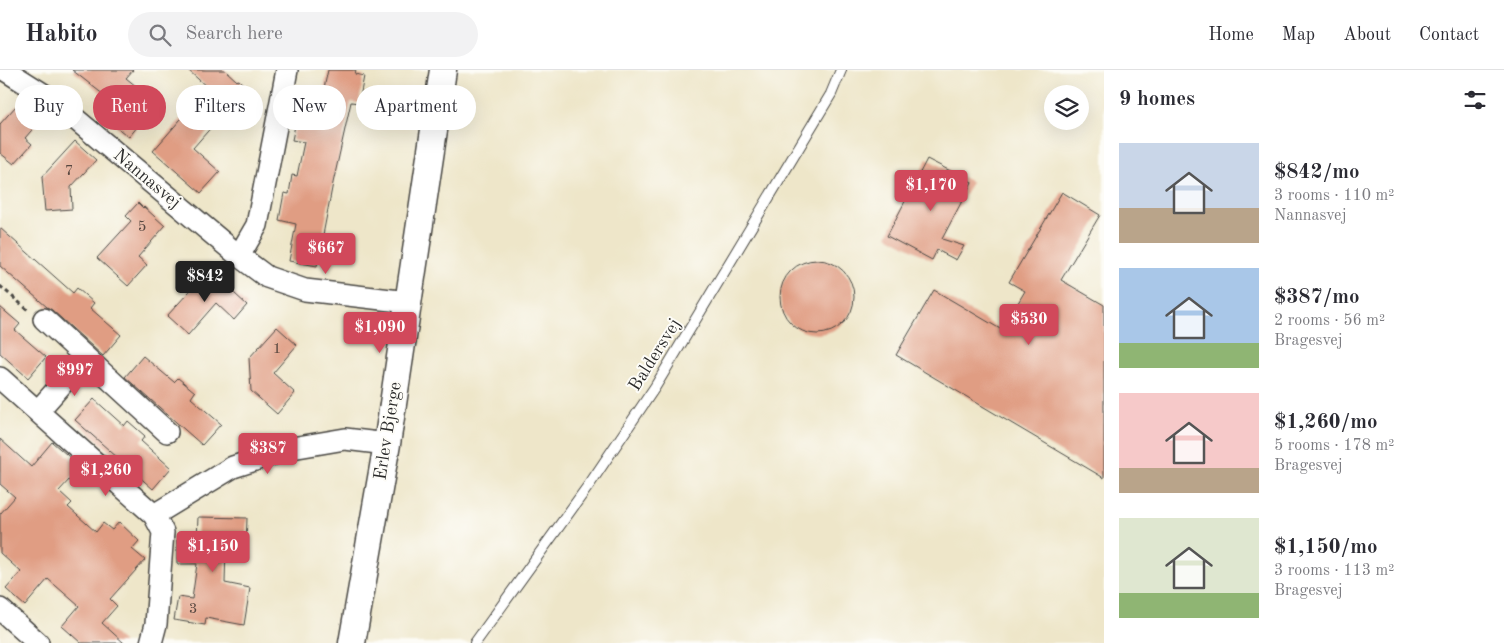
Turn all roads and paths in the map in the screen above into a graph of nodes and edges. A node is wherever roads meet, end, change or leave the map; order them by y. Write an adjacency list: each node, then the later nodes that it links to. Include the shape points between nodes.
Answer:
1 (6, 70): 5 (street, Nannasvej, via 54,101)
2 (287, 70): 5 (street, via 257,225)
3 (443, 70): 7 (street, Erlev Bjerge)
4 (841, 70): 19 (lane, Baldersvej, via 831,94 655,387 591,482)
5 (239, 256): 7 (street, Nannasvej, via 267,277 305,290)
6 (0, 286): 8 (path, via 33,314)
7 (408, 302): 13 (street, Erlev Bjerge)
8 (44, 319): 9 (street)
9 (85, 358): 11 (street); 12 (street)
10 (0, 378): 11 (street)
11 (38, 411): 14 (street)
12 (168, 432)
13 (387, 444): 14 (street, via 345,439 292,448 234,467); 18 (street, Erlev Bjerge)
14 (154, 515): 17 (street, via 163,532 156,624)
15 (0, 609): 16 (street)
16 (38, 643)
17 (150, 643)
18 (352, 643)
19 (474, 643)

